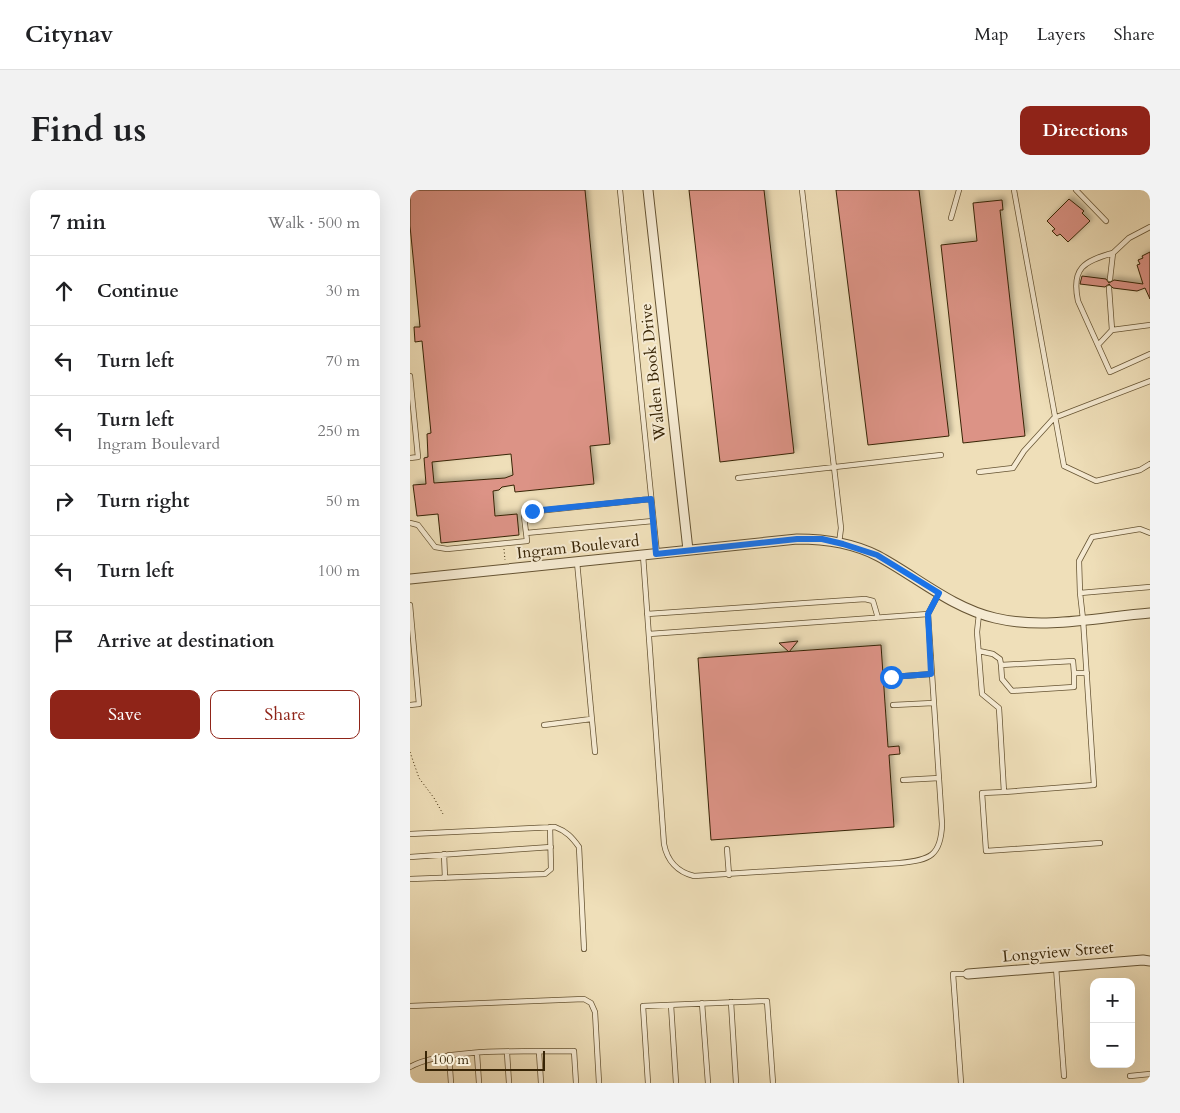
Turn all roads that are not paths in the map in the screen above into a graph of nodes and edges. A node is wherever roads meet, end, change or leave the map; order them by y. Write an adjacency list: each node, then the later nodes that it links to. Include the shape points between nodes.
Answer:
1 (620, 190): 26 (lane)
2 (648, 190): 32 (street, Walden Book Drive)
3 (802, 190): 23 (lane)
4 (959, 190): 7 (lane)
5 (1014, 190): 19 (lane)
6 (1076, 190): 8 (lane)
7 (951, 218)
8 (1106, 221)
9 (1150, 227): 10 (lane)
10 (1113, 253): 11 (lane); 15 (lane, via 1083,265 1077,275 1078,301)
11 (1110, 279)
12 (1109, 288): 14 (lane)
13 (1150, 325): 14 (lane)
14 (1112, 330): 15 (lane)
15 (1098, 344): 16 (lane, via 1110,372)
16 (1150, 354)
17 (410, 376): 21 (lane, via 418,457)
18 (1150, 380): 19 (lane)
19 (1054, 418): 22 (lane, via 1064,466 1096,481 1140,470); 24 (lane, via 1013,468)
20 (941, 455): 23 (lane)
21 (410, 458)
22 (1150, 464)
23 (834, 467): 25 (lane); 31 (lane, via 841,528)
24 (979, 472)
25 (738, 478)
26 (651, 499): 27 (lane); 29 (lane, via 528,512 524,516)
27 (653, 521): 29 (lane); 33 (lane)
28 (410, 523): 29 (lane, via 416,523 433,545 443,549 527,541)
29 (526, 533)
30 (1150, 533): 39 (lane, via 1140,529 1092,537 1079,561)
31 (839, 543): 32 (street, Ingram Boulevard, via 797,539); 38 (street, Ingram Boulevard, via 877,555)
32 (688, 550): 33 (street, Ingram Boulevard)
33 (656, 554): 34 (street, Ingram Boulevard)
34 (643, 555): 35 (street, Ingram Boulevard); 43 (lane)
35 (577, 562): 36 (street, Ingram Boulevard); 57 (lane)
36 (410, 579)
37 (1150, 587): 39 (lane)
38 (939, 593): 41 (street, Ingram Boulevard); 44 (lane)
39 (1080, 593): 46 (lane)
40 (410, 605): 55 (lane, via 419,704)
41 (980, 613): 46 (street, Ingram Boulevard, via 1016,621); 48 (lane)
42 (1150, 613): 46 (street, Ingram Boulevard)
43 (648, 614): 45 (lane, via 865,599 873,601); 47 (lane)
44 (928, 614): 45 (lane); 52 (lane)
45 (878, 618): 47 (lane)
46 (1083, 619): 51 (lane)
47 (649, 634): 70 (lane, via 665,850 674,864 688,874)
48 (979, 651): 49 (lane, via 993,654 1000,659); 62 (lane, via 982,694 999,708)
49 (1001, 665): 50 (lane, via 1073,661); 50 (lane, via 1002,679 1012,691 1074,687)
50 (1074, 673): 51 (lane)
51 (1087, 673): 62 (lane, via 1094,785)
52 (931, 674): 53 (lane); 54 (lane)
53 (891, 677)
54 (933, 703): 56 (lane); 60 (lane)
55 (410, 705)
56 (893, 705)
57 (591, 719): 58 (lane); 59 (lane)
58 (544, 725)
59 (594, 752)
60 (939, 778): 61 (lane); 70 (lane, via 940,842 936,852 926,859)
61 (903, 780)
62 (1004, 792): 65 (lane, via 982,793 986,851)
63 (550, 827): 64 (lane); 66 (lane); 73 (lane, via 563,830 579,847)
64 (410, 834)
65 (1100, 843)
66 (551, 847): 68 (lane); 71 (lane, via 551,869 545,874)
67 (727, 848): 70 (lane)
68 (444, 854): 69 (lane); 71 (lane)
69 (410, 857)
70 (729, 875)
71 (445, 878): 72 (lane)
72 (410, 879)
73 (584, 949)
74 (1150, 961): 75 (street, Longview Street)
75 (1056, 967): 76 (street, Longview Street); 87 (lane)
76 (968, 974): 100 (lane, via 953,974)
77 (730, 1002): 78 (lane); 98 (lane); 99 (lane, via 767,1000)
78 (702, 1003): 79 (lane); 97 (lane)
79 (671, 1005): 95 (lane, via 643,1006); 96 (lane)
80 (410, 1006): 94 (lane, via 584,999 591,1003 594,1012)
81 (539, 1052): 82 (lane); 92 (lane); 93 (lane, via 574,1051)
82 (507, 1053): 83 (lane); 91 (lane)
83 (477, 1054): 84 (lane); 90 (lane)
84 (449, 1055): 85 (lane, via 420,1061); 89 (lane)
85 (410, 1067)
86 (1150, 1074): 88 (lane)
87 (1064, 1076)
88 (1130, 1076)
89 (451, 1083)
90 (479, 1083)
91 (510, 1083)
92 (541, 1083)
93 (576, 1083)
94 (599, 1083)
95 (648, 1083)
96 (676, 1083)
97 (708, 1083)
98 (736, 1083)
99 (773, 1083)
100 (961, 1083)

